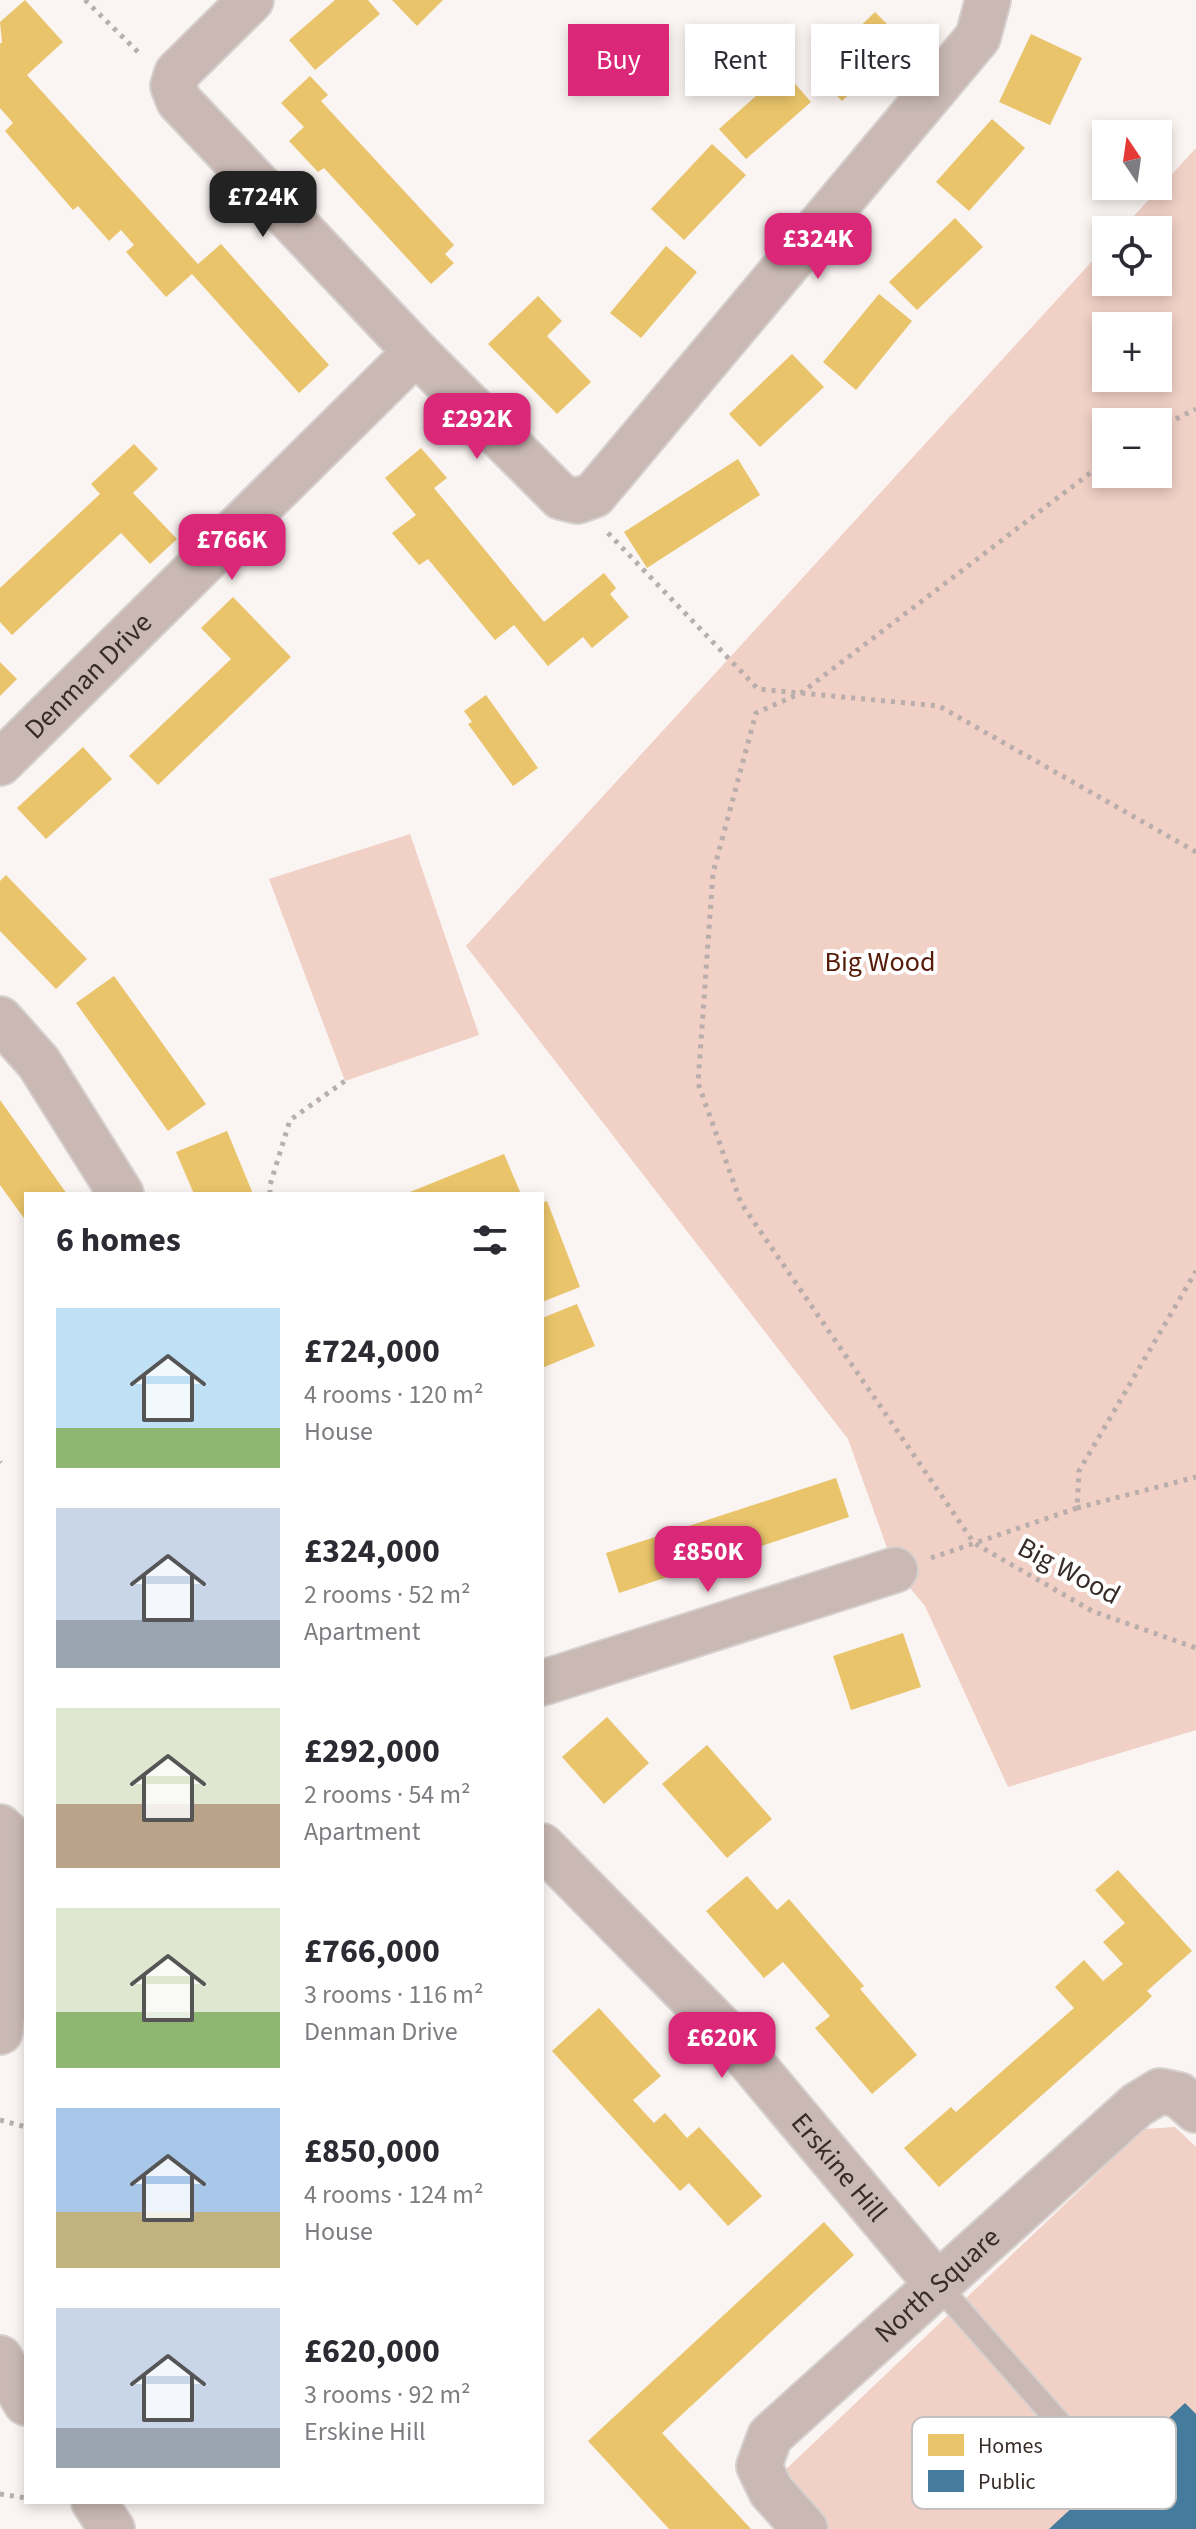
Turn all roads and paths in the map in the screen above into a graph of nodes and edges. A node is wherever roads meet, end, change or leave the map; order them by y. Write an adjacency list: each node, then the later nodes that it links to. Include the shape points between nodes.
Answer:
1 (85, 0): 4 (path)
2 (251, 0): 4 (street, via 177,73)
3 (988, 0): 9 (street, via 978,37 594,495)
4 (173, 86): 5 (street, via 179,101)
5 (416, 352): 9 (street, via 561,497); 11 (street, Denman Drive)
6 (1196, 409): 7 (path)
7 (1172, 421)
8 (1092, 472): 10 (path, Big Wood)
9 (577, 501): 10 (path, via 758,689)
10 (801, 693): 12 (path, via 939,706); 20 (path, Big Wood, via 756,713 713,873 698,1083 741,1203)
11 (0, 763)
12 (1196, 852)
13 (0, 1019): 15 (street, via 39,1063)
14 (345, 1081): 16 (path, via 290,1120)
15 (120, 1192)
16 (270, 1192)
17 (1196, 1271): 19 (path, via 1079,1471)
18 (1196, 1477): 19 (path)
19 (1077, 1508): 20 (path)
20 (974, 1543): 21 (path); 22 (path, Big Wood, via 1092,1611)
21 (895, 1570): 23 (street)
22 (1196, 1648)
23 (544, 1682)
24 (12, 1845): 26 (street)
25 (544, 1848): 30 (street, Erskine Hill, via 729,2036)
26 (0, 2032)
27 (1196, 2110): 30 (street, North Square, via 1179,2095 1160,2091 1137,2105)
28 (0, 2120): 29 (path)
29 (24, 2126)
30 (937, 2284): 33 (lane); 38 (street, North Square, via 770,2436 759,2466 771,2491)
31 (0, 2358): 32 (street)
32 (24, 2400)
33 (1054, 2417)
34 (0, 2494): 35 (path)
35 (24, 2498)
36 (95, 2504): 37 (street)
37 (112, 2529)
38 (805, 2529)

